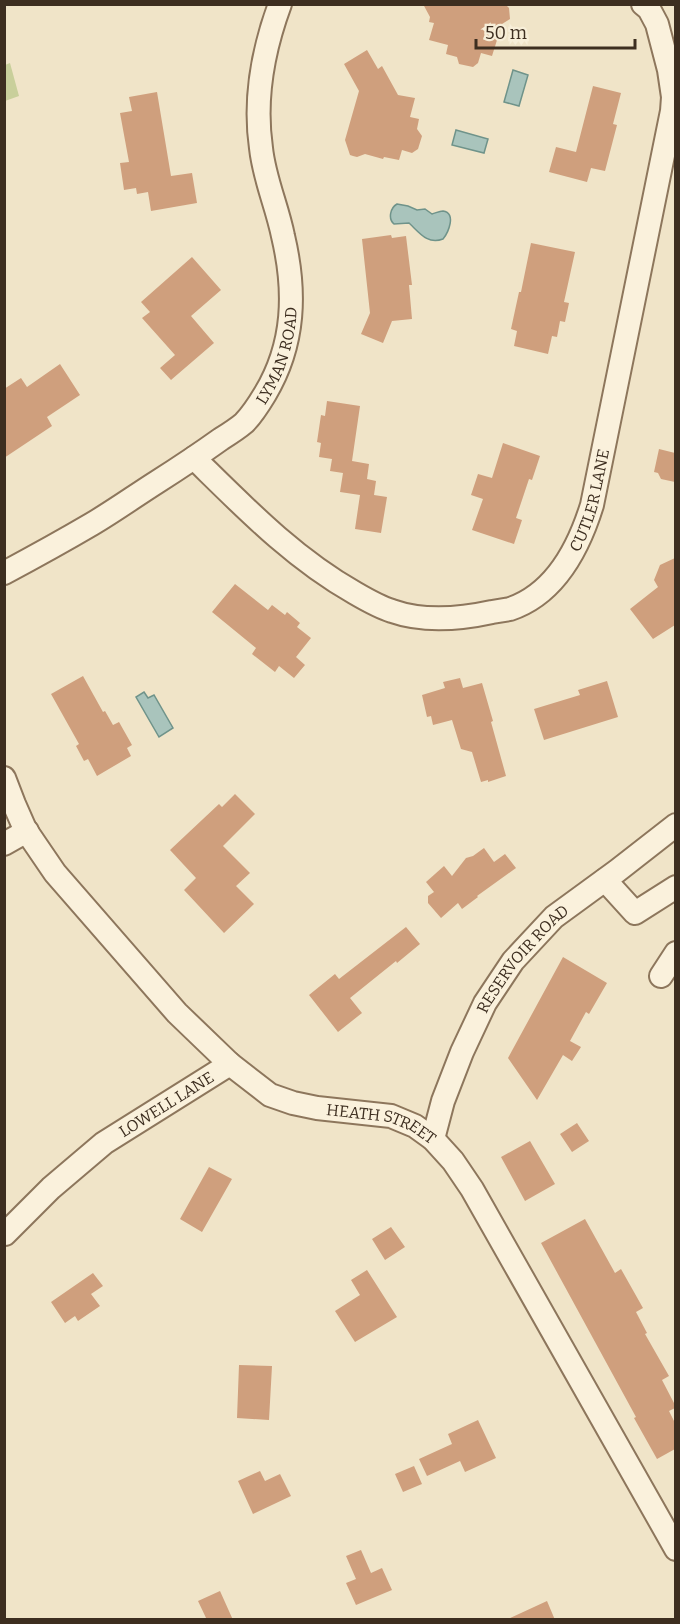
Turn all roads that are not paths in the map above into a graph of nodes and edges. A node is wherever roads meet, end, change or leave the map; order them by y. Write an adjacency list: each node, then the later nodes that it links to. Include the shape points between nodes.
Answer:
1 (280, 4): 3 (street, LYMAN ROAD, via 260,83 258,115 268,183 289,262 289,333 280,364 259,405 244,423)
2 (643, 4): 3 (street, CUTLER LANE, via 653,15 669,70 672,111 592,505 579,540 554,579 530,599 483,614 429,618 393,612 324,575 267,529)
3 (194, 458): 4 (street, LYMAN ROAD, via 93,524)
4 (4, 573)
5 (4, 778): 7 (street, HEATH STREET)
6 (675, 825): 9 (street, RESERVOIR ROAD)
7 (27, 831): 8 (street); 13 (street, HEATH STREET, via 62,882 177,1013)
8 (4, 844)
9 (605, 880): 10 (street, via 635,913); 14 (street, RESERVOIR ROAD, via 554,917 513,961 485,1003 443,1101)
10 (675, 887)
11 (675, 953): 12 (street)
12 (661, 975)
13 (230, 1064): 14 (street, HEATH STREET, via 270,1095 317,1108 391,1116); 15 (street, LOWELL LANE, via 104,1143)
14 (433, 1139): 16 (street, HEATH STREET, via 472,1189)
15 (5, 1234)
16 (675, 1549)

